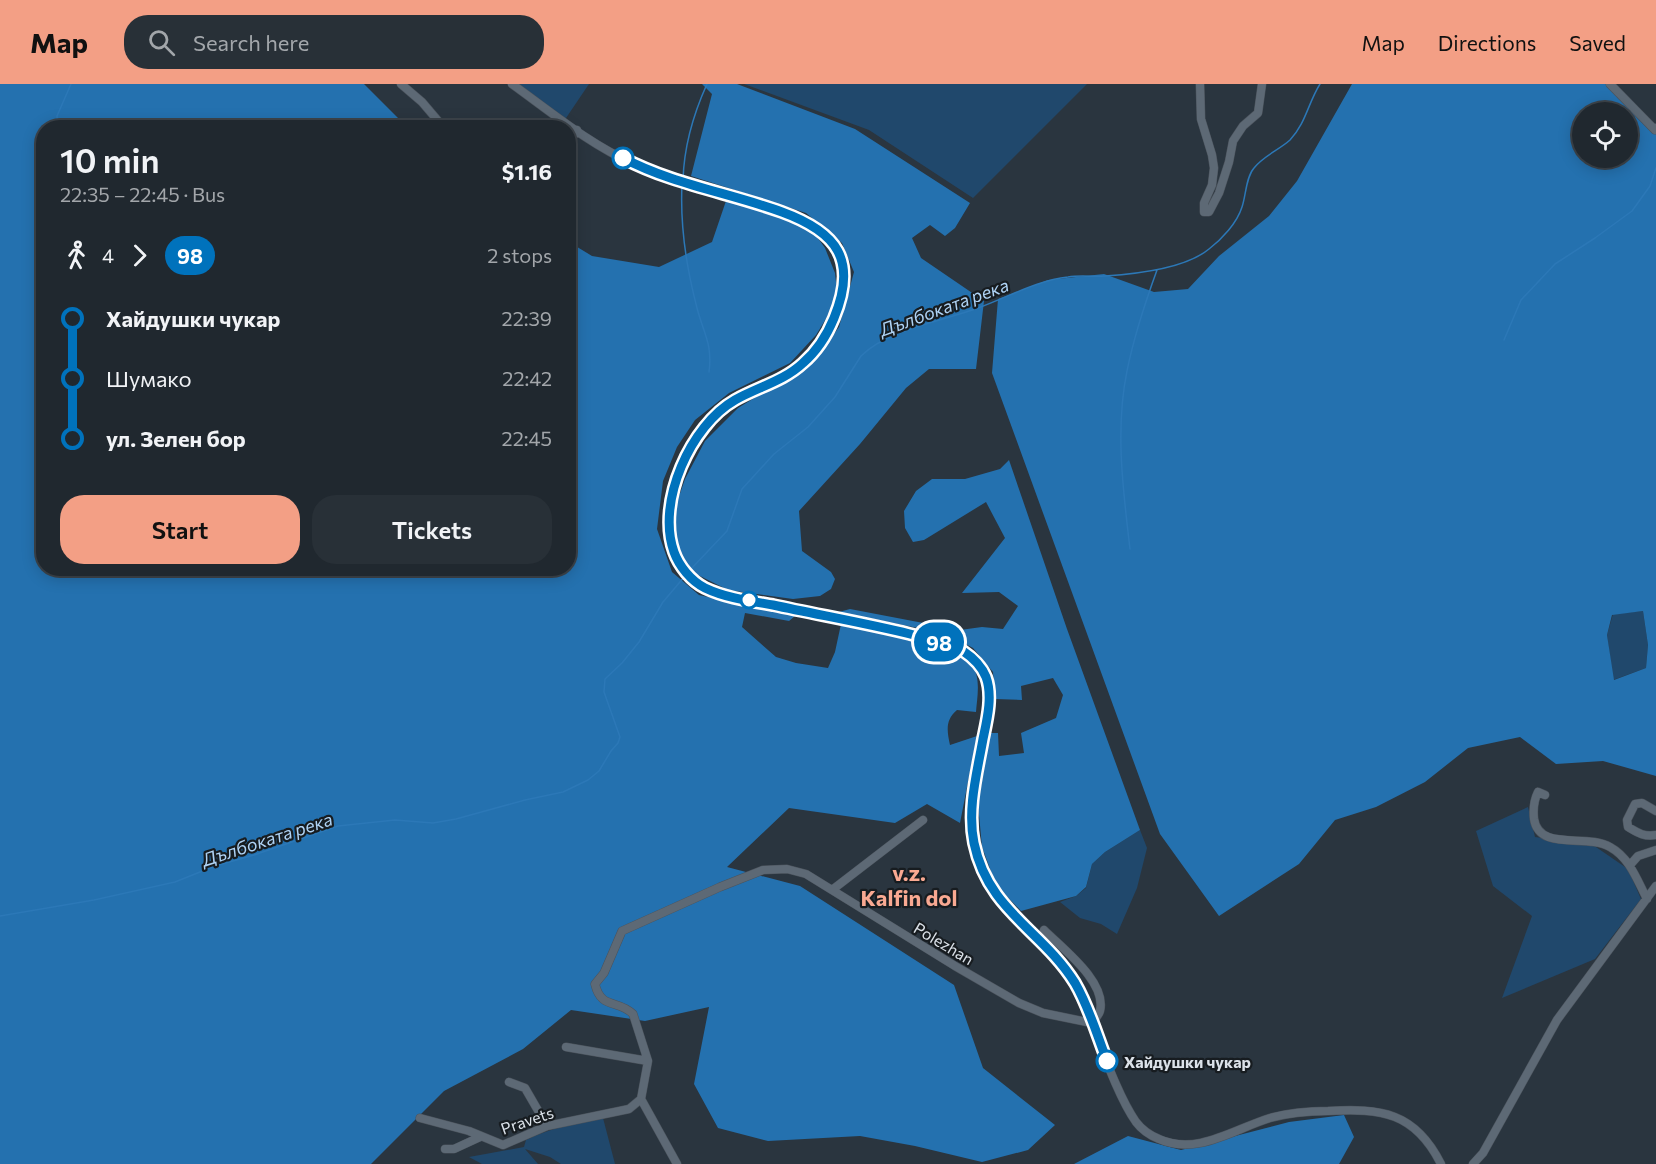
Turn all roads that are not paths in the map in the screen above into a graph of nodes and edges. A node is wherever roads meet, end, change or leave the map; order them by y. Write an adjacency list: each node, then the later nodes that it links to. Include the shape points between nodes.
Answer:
1 (401, 84): 6 (street)
2 (512, 84): 7 (street)
3 (1200, 84): 4 (street, via 1201,119 1214,168 1204,212 1209,212 1219,193 1233,141 1258,112)
4 (1262, 84)
5 (1610, 84): 8 (street)
6 (437, 120)
7 (563, 120)
8 (1655, 129)
9 (577, 130): 20 (street, via 631,163 804,220 821,231 837,250 845,267 841,302 816,351 800,367 714,415 689,449 672,497 669,526 673,550 681,566 702,587 727,596 946,643 977,663 986,676 989,692 973,794 974,842 982,873 1006,909 1069,975)
10 (1545, 795): 15 (street, via 1538,792 1533,810 1537,829 1544,836 1604,843)
11 (1656, 811): 13 (street, via 1642,803 1635,804 1627,820 1628,827 1639,834)
12 (924, 820): 17 (street)
13 (1656, 835)
14 (1656, 850): 15 (street, via 1638,856)
15 (1630, 865): 18 (street)
16 (1656, 886): 18 (street)
17 (832, 890): 20 (street, Polezhan, via 1019,1003 1043,1013); 22 (street, Polezhan, via 806,874 787,869 763,870 622,931 604,974 595,984 604,1001 633,1014)
18 (1647, 899): 31 (street, via 1557,1020 1483,1153)
19 (1044, 930): 20 (street, via 1096,985 1100,1012)
20 (1092, 1023): 30 (street, via 1132,1115 1142,1129 1161,1140 1190,1145 1286,1115 1373,1110 1410,1124 1427,1141)
21 (566, 1047): 22 (street)
22 (648, 1061): 24 (street)
23 (509, 1082): 26 (street, via 525,1088)
24 (641, 1099): 26 (street, Pravets, via 629,1109); 29 (street)
25 (420, 1118): 27 (street, Pravets)
26 (547, 1126): 27 (street, Pravets, via 503,1145)
27 (480, 1137): 28 (street)
28 (445, 1149)
29 (677, 1164)
30 (1441, 1164)
31 (1473, 1164)

